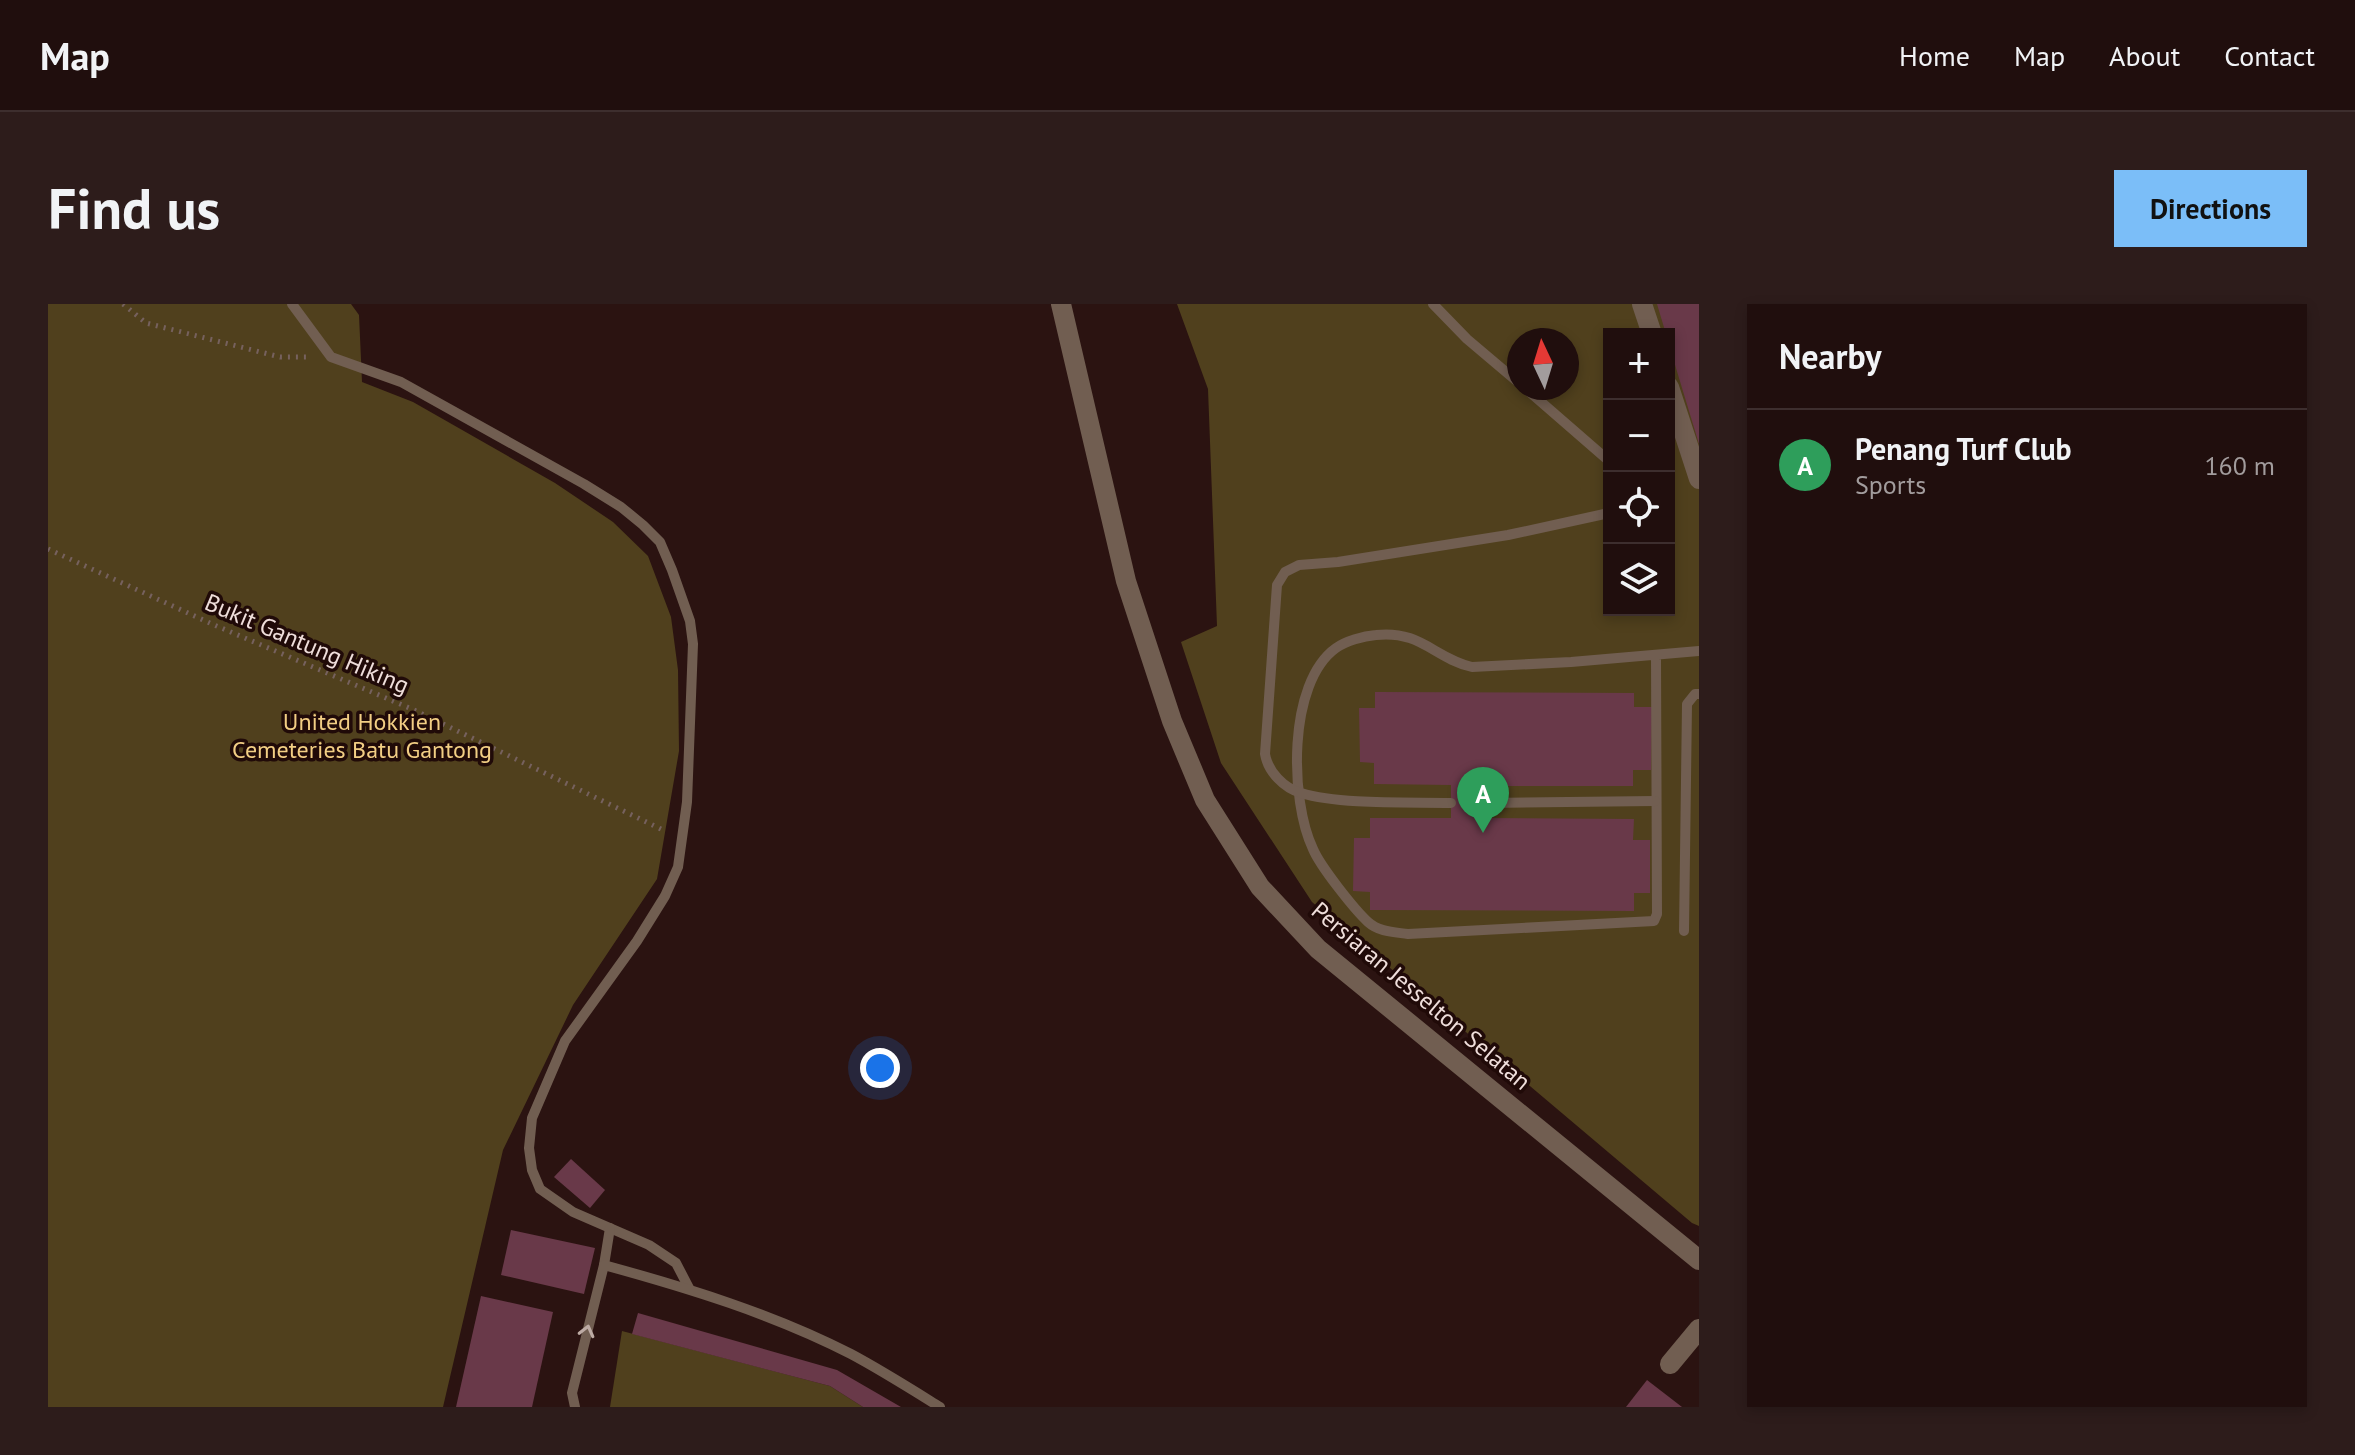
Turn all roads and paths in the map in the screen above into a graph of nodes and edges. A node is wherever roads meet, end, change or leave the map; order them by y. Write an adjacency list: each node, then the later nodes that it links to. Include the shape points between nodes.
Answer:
1 (123, 304): 7 (path, via 146,323 161,327 280,357)
2 (292, 304): 7 (lane)
3 (1061, 304): 25 (street, Persiaran Jesselton Selatan, via 1126,581 1172,721 1205,800 1260,887 1330,958)
4 (1433, 304): 8 (lane)
5 (1642, 304): 6 (street)
6 (1650, 328)
7 (331, 357): 22 (lane, via 401,382 476,422 621,507 660,542 690,621 693,644)
8 (1507, 373)
9 (1539, 400): 11 (lane)
10 (1673, 400): 12 (street)
11 (1603, 456)
12 (1699, 479)
13 (1603, 514): 18 (lane, via 1508,535 1299,565 1285,572 1277,585 1265,754 1271,773)
14 (48, 549): 22 (path, Bukit Gantung Hiking, via 414,710)
15 (1699, 651): 16 (lane)
16 (1656, 656): 18 (lane, via 1472,667 1409,636 1356,639 1336,648 1320,665 1307,692 1299,719); 19 (lane)
17 (1699, 694): 23 (lane, via 1687,704)
18 (1298, 793): 19 (lane, via 1313,849 1324,867 1369,923 1408,934 1654,921); 20 (lane)
19 (1655, 801): 21 (lane)
20 (1451, 803)
21 (1487, 803)
22 (681, 838): 24 (lane, via 678,867 665,896 565,1041 532,1118 529,1148 540,1189 573,1212)
23 (1684, 931)
24 (610, 1228): 26 (lane); 27 (lane, via 676,1263)
25 (1699, 1260)
26 (604, 1265): 27 (lane); 30 (lane, one-way to 26, via 572,1393)
27 (689, 1288): 31 (lane, via 850,1354)
28 (1699, 1329): 29 (street)
29 (1670, 1364)
30 (575, 1407)
31 (940, 1407)

